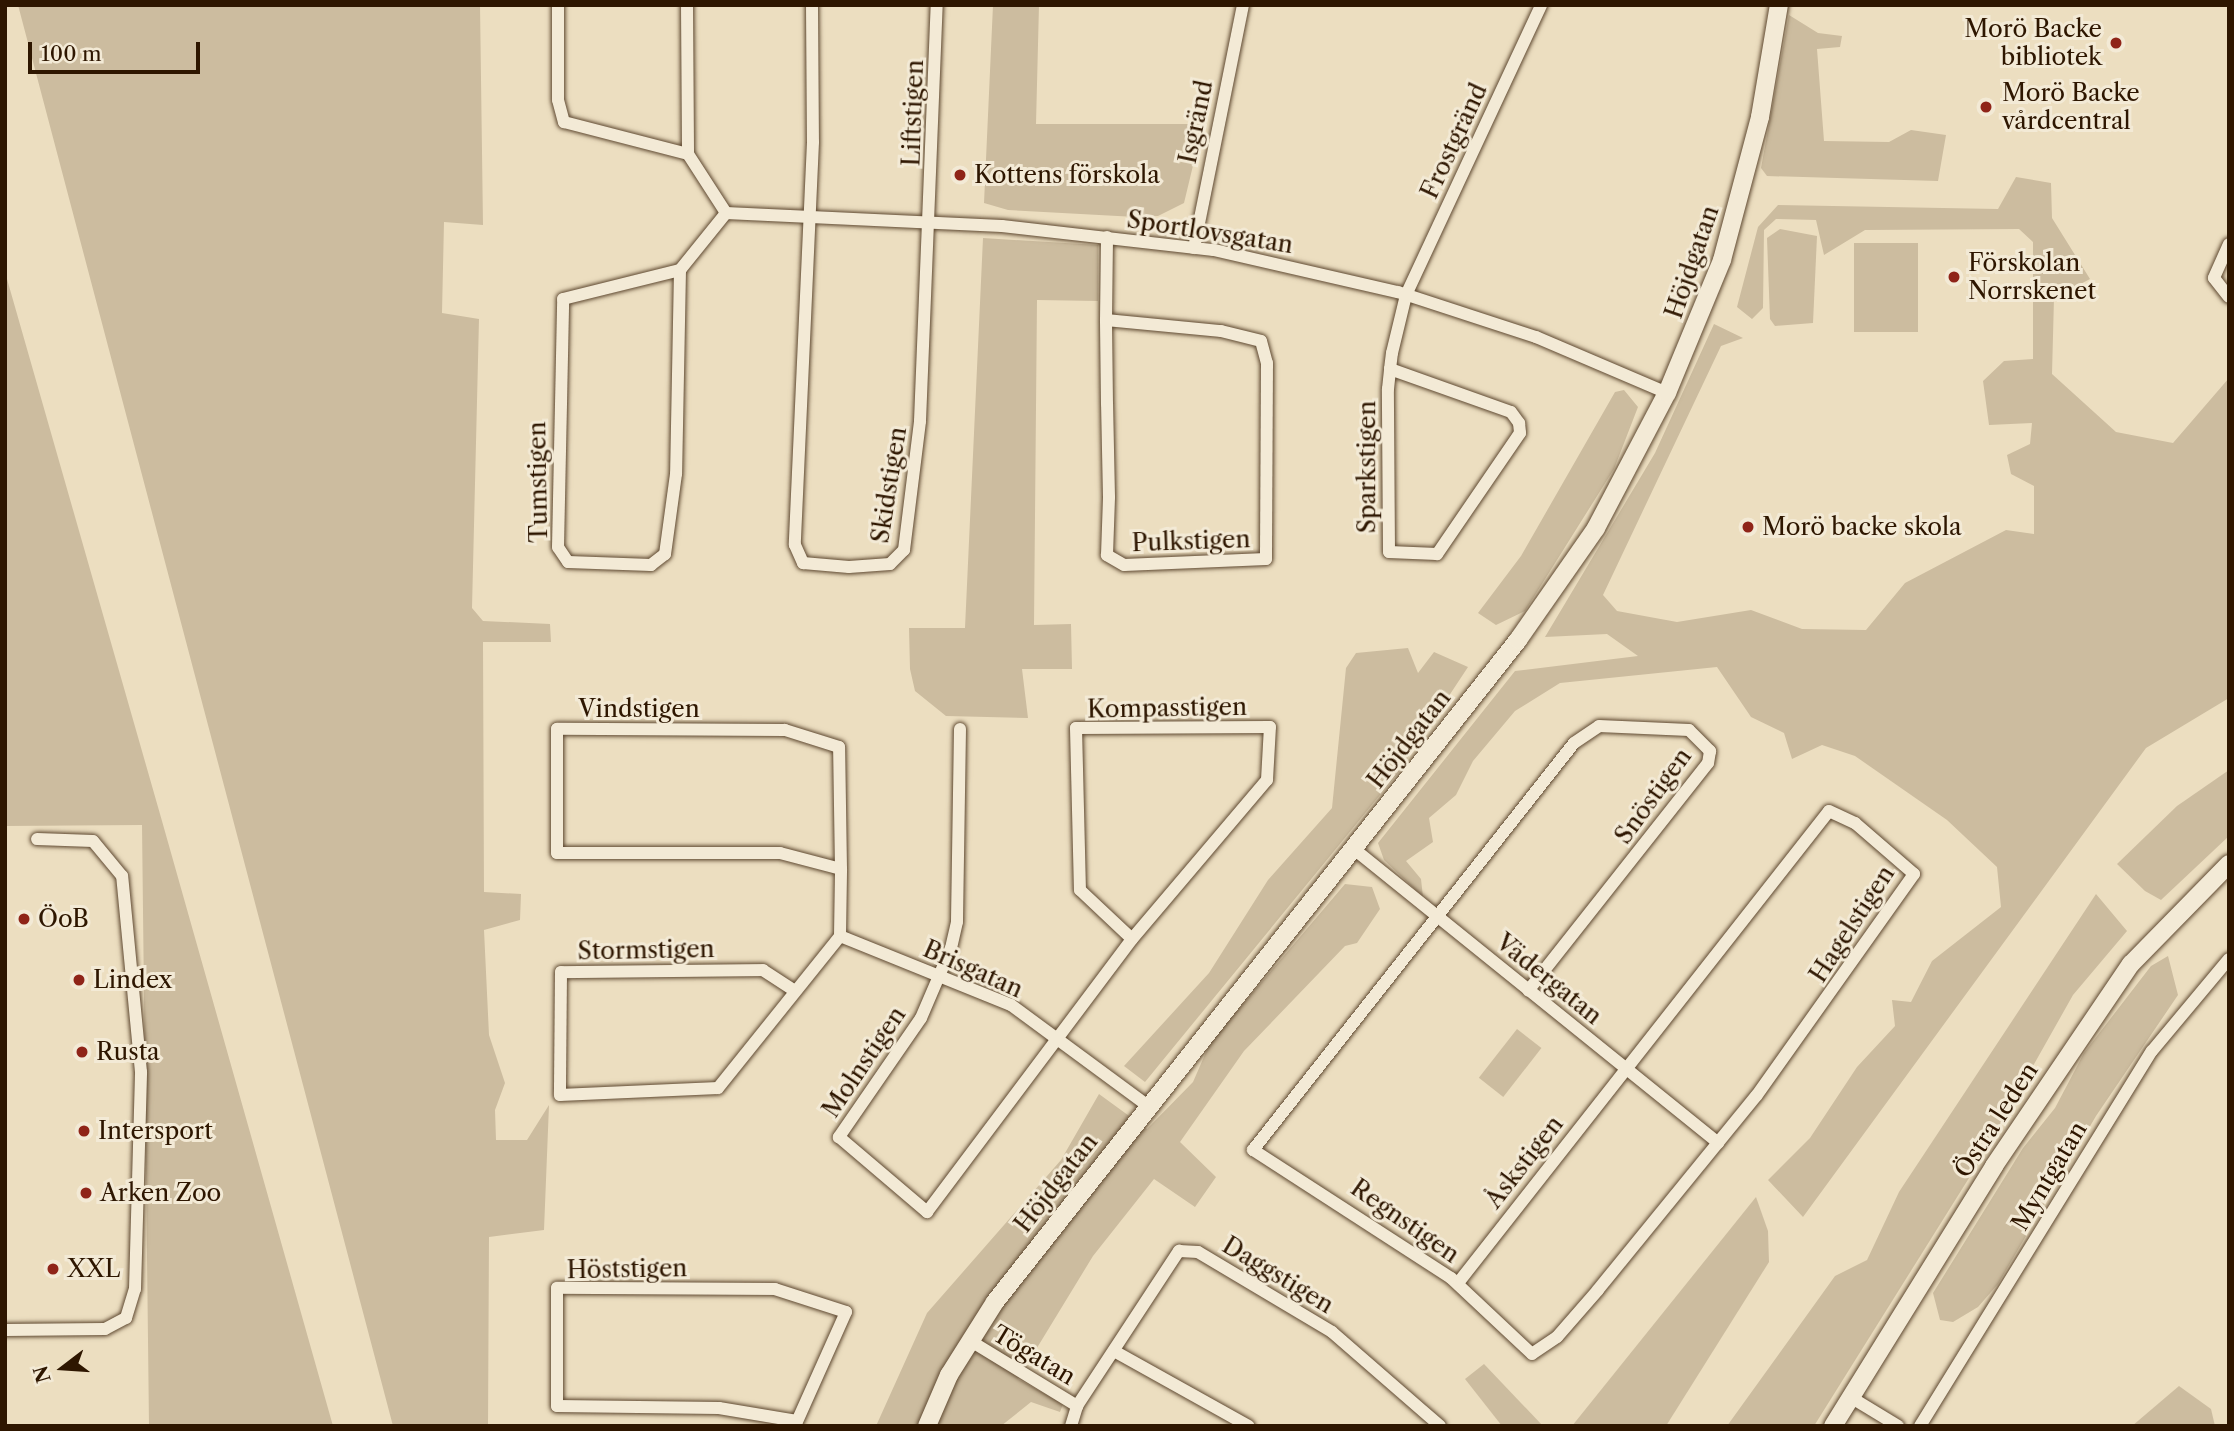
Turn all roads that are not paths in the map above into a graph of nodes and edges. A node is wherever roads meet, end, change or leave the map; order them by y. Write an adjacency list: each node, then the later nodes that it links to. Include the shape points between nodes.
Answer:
1 (558, 5): 8 (street, via 558,100 564,122)
2 (687, 5): 8 (street)
3 (812, 5): 10 (street)
4 (937, 5): 11 (street, Liftstigen)
5 (1243, 5): 14 (street, Isgränd)
6 (1541, 5): 16 (street, Frostgränd)
7 (1779, 5): 20 (street, Höjdgatan, via 1740,198)
8 (688, 154): 9 (street)
9 (726, 213): 10 (street, Sportlovsgatan); 15 (street)
10 (809, 217): 11 (street, Sportlovsgatan); 11 (street, Skidstigen, via 795,545 796,559 817,566 890,564 904,550 920,421)
11 (931, 222): 12 (street, Sportlovsgatan)
12 (1107, 237): 14 (street, Sportlovsgatan); 18 (street, Pulkstigen)
13 (2229, 244): 17 (street, via 2214,278 2218,292)
14 (1194, 247): 16 (street, Sportlovsgatan)
15 (680, 270): 15 (street, Tumstigen, via 573,294 558,312 558,547 568,562 651,565 665,554 676,474)
16 (1406, 295): 19 (street, Sparkstigen); 20 (street, Sportlovsgatan, via 1536,337)
17 (2229, 297)
18 (1106, 320): 18 (street, Pulkstigen, via 1107,555 1124,565 1266,559 1267,363 1261,341 1220,331)
19 (1390, 369): 19 (street, Sparkstigen, via 1388,552 1437,554 1520,433 1519,423 1511,412)
20 (1667, 393): 23 (street, Höjdgatan, via 1629,472 1558,586)
21 (960, 729): 30 (street, Molnstigen, via 957,922)
22 (37, 839): 38 (street, via 93,841 122,876 141,1072 135,1289 126,1318 105,1329)
23 (1354, 849): 26 (street, Vädergatan); 35 (street, Höjdgatan)
24 (2229, 864): 41 (street, Östra leden, via 2131,964 1994,1166)
25 (841, 869): 25 (street, Vindstigen, via 780,853 556,853 557,729 785,730 839,747); 27 (street, Vindstigen)
26 (1437, 915): 32 (street, Vädergatan); 32 (street, Snöstigen, via 1588,731 1653,725 1689,730 1703,741 1710,751 1703,771); 37 (street, Regnstigen, via 1253,1150 1344,1204)
27 (840, 936): 30 (street, Brisgatan); 31 (street, Stormstigen)
28 (1132, 939): 28 (street, Kompasstigen, via 1080,890 1076,728 1270,727 1266,780); 33 (street, Kompasstigen)
29 (2229, 959): 50 (street, Myntgatan, via 2152,1051)
30 (939, 976): 33 (street, Brisgatan, via 1011,1005); 33 (street, Molnstigen, via 921,1018 839,1138 927,1212)
31 (795, 991): 31 (street, Stormstigen, via 763,970 561,972 560,1095 718,1088)
32 (1528, 992): 34 (street, Vädergatan)
33 (1058, 1041): 35 (street, Brisgatan)
34 (1625, 1066): 36 (street, Vädergatan); 36 (street, Hagelstigen, via 1829,811 1893,851 1914,874 1910,881); 37 (street, Åskstigen)
35 (1148, 1106): 39 (street, Höjdgatan)
36 (1718, 1143): 37 (street, Regnstigen, via 1557,1337 1532,1354)
37 (1458, 1283)
38 (5, 1330)
39 (969, 1340): 42 (street, Tögatan); 44 (street, Höjdgatan)
40 (1114, 1350): 42 (street, Daggstigen); 46 (street); 47 (street, Daggstigen, via 1179,1251 1198,1252 1332,1332)
41 (1852, 1398): 48 (street, Östra leden); 49 (street)
42 (1077, 1406): 45 (street, Daggstigen)
43 (796, 1423): 43 (street, Höststigen, via 846,1312 775,1289 557,1288 557,1406 719,1408)
44 (927, 1426)
45 (1071, 1426)
46 (1249, 1426)
47 (1440, 1426)
48 (1833, 1426)
49 (1898, 1426)
50 (1920, 1426)

